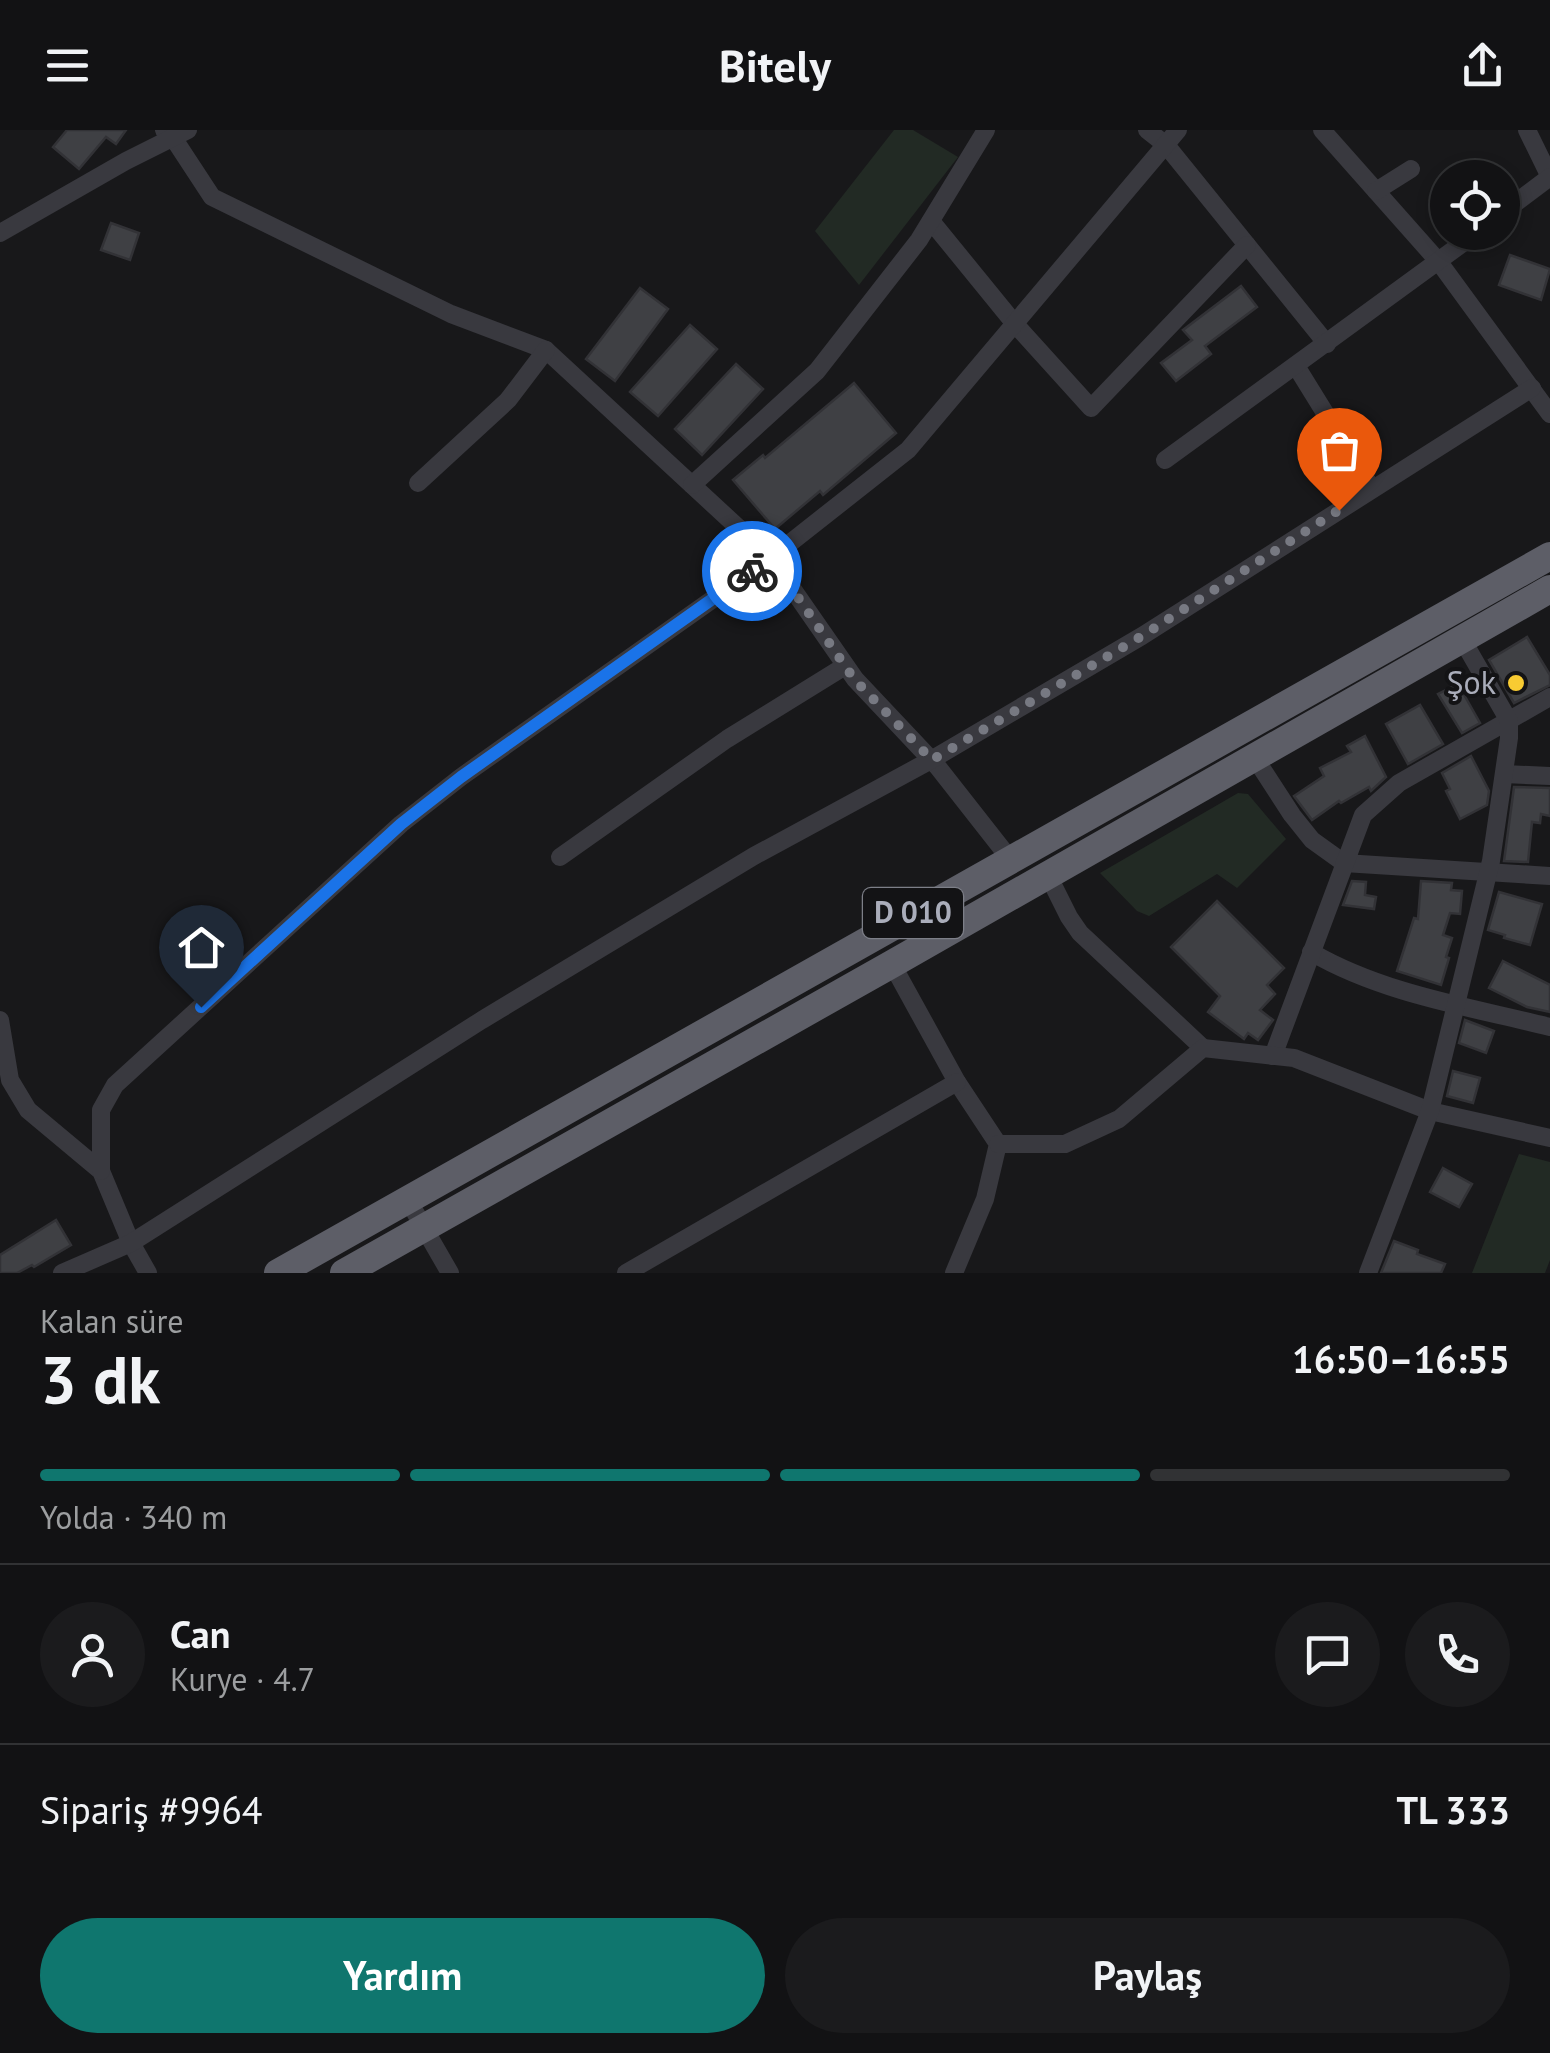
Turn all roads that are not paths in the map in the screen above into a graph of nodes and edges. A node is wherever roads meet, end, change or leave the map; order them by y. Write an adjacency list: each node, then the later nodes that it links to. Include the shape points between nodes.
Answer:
1 (986, 130): 11 (street)
2 (1147, 130): 6 (street)
3 (1322, 130): 9 (street)
4 (1529, 131): 8 (street)
5 (175, 132): 12 (street); 18 (street, via 212,197 451,314)
6 (1172, 137): 13 (street); 16 (street)
7 (1411, 169): 9 (street)
8 (1550, 177): 10 (street)
9 (1376, 191): 15 (street)
10 (1520, 200)
11 (931, 221): 16 (street); 24 (street, via 818,371)
12 (0, 234)
13 (1247, 244): 16 (street, via 1090,408); 17 (street)
14 (1455, 250): 15 (street)
15 (1440, 262): 17 (street); 20 (street)
16 (1015, 324): 27 (street, via 908,450)
17 (1327, 344): 19 (street)
18 (546, 350): 23 (street, via 508,400); 24 (street)
19 (1296, 366): 22 (street); 25 (street)
20 (1532, 388): 21 (street); 25 (street)
21 (1550, 414)
22 (1166, 460)
23 (418, 483)
24 (692, 484): 27 (street)
25 (1372, 490): 34 (street)
26 (1550, 556): 38 (highway, D 010)
27 (771, 558): 30 (street); 54 (street, via 401,824 115,1085 101,1110)
28 (1550, 589): 29 (highway, D 010)
29 (1462, 639): 32 (street); 33 (highway, D 010)
30 (845, 666): 34 (street); 37 (street, via 727,739)
31 (1550, 697): 32 (street)
32 (1508, 721): 35 (street); 39 (street, via 1399,782 1363,815)
33 (1254, 758): 39 (street, via 1312,840); 41 (highway, D 010)
34 (932, 760): 38 (street); 57 (street, via 754,856)
35 (1504, 774): 36 (street); 40 (street)
36 (1550, 776)
37 (560, 857)
38 (1010, 859): 55 (highway, D 010)
39 (1344, 863): 40 (street); 43 (street)
40 (1488, 872): 42 (street); 45 (street)
41 (1048, 875): 44 (highway, D 010); 48 (street, via 1080,932)
42 (1550, 876)
43 (1311, 952): 45 (street, via 1400,991); 49 (street)
44 (892, 964): 50 (street); 56 (highway, D 010)
45 (1456, 1003): 47 (street); 51 (street)
46 (0, 1020): 54 (street, via 10,1080 28,1110)
47 (1550, 1027)
48 (1204, 1048): 49 (street); 53 (street, via 1118,1119 1065,1144)
49 (1273, 1056): 51 (street, via 1294,1058)
50 (958, 1082): 53 (street); 63 (street)
51 (1430, 1111): 52 (street); 65 (street)
52 (1550, 1138)
53 (998, 1144): 64 (street)
54 (101, 1171): 57 (street)
55 (408, 1200): 56 (street); 60 (highway, D 010)
56 (424, 1228): 61 (highway, D 010); 62 (street)
57 (131, 1242): 58 (street); 59 (street)
58 (62, 1273)
59 (148, 1273)
60 (278, 1273)
61 (344, 1273)
62 (450, 1273)
63 (626, 1273)
64 (954, 1273)
65 (1368, 1273)

